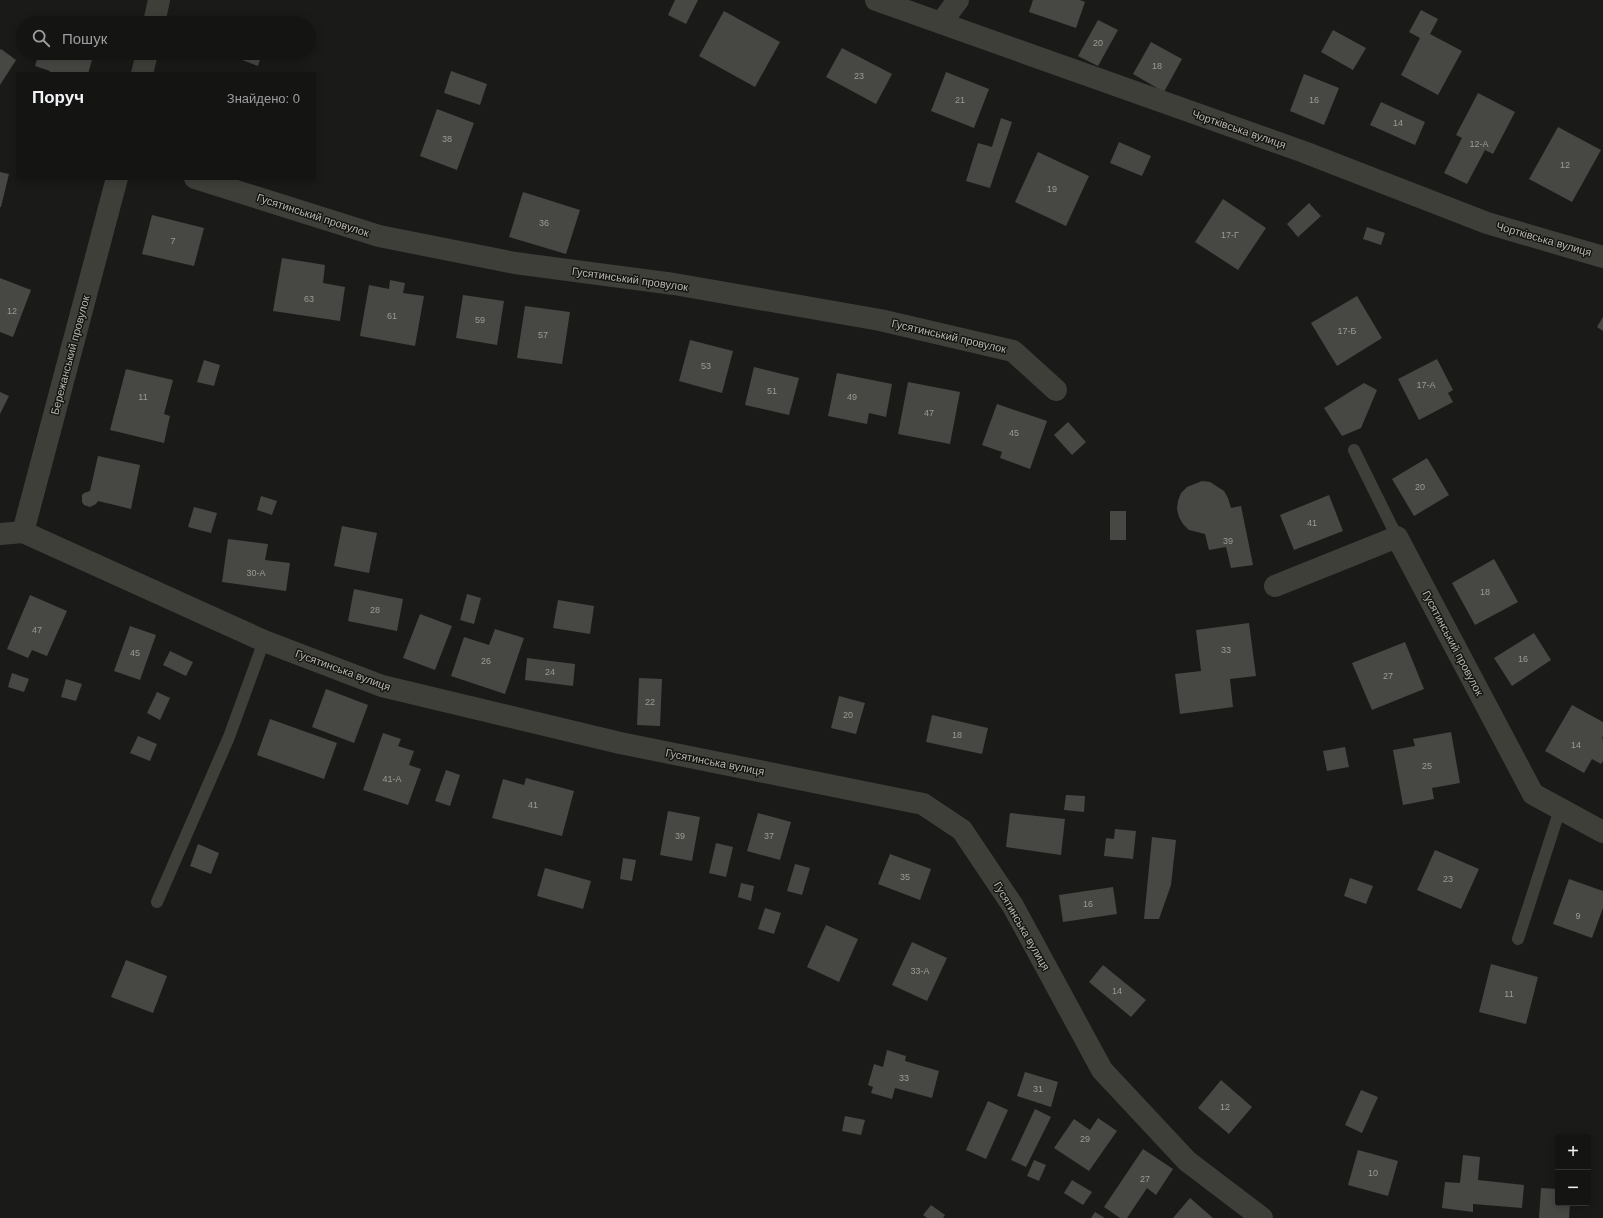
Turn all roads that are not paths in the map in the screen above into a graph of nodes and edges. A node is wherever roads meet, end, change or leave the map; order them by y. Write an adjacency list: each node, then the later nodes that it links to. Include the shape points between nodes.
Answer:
1 (159, 0): 4 (street)
2 (876, 0): 5 (street, Чортківська вулиця)
3 (958, 0): 5 (street)
4 (156, 16)
5 (941, 23): 10 (street, Чортківська вулиця, via 1304,152 1487,223)
6 (145, 60): 7 (street)
7 (142, 72)
8 (116, 180): 13 (street, Бережанський провулок)
9 (201, 180): 11 (street, Гусятинський провулок, via 379,236 515,263 674,284 880,320 1013,351)
10 (1603, 257)
11 (1056, 390)
12 (1354, 450): 15 (lane)
13 (23, 532): 14 (street, Гусятинська вулиця); 17 (street, Гусятинська вулиця)
14 (0, 534)
15 (1397, 537): 16 (street); 18 (street, Гусятинський провулок, via 1533,794)
16 (1275, 586)
17 (264, 641): 20 (lane, via 229,737); 22 (street, Гусятинська вулиця, via 382,686 620,743 924,804 962,830 1013,906 1102,1070 1187,1161)
18 (1560, 809): 19 (street, Гусятинський провулок); 21 (lane)
19 (1603, 832)
20 (157, 902)
21 (1518, 939)
22 (1262, 1218)

